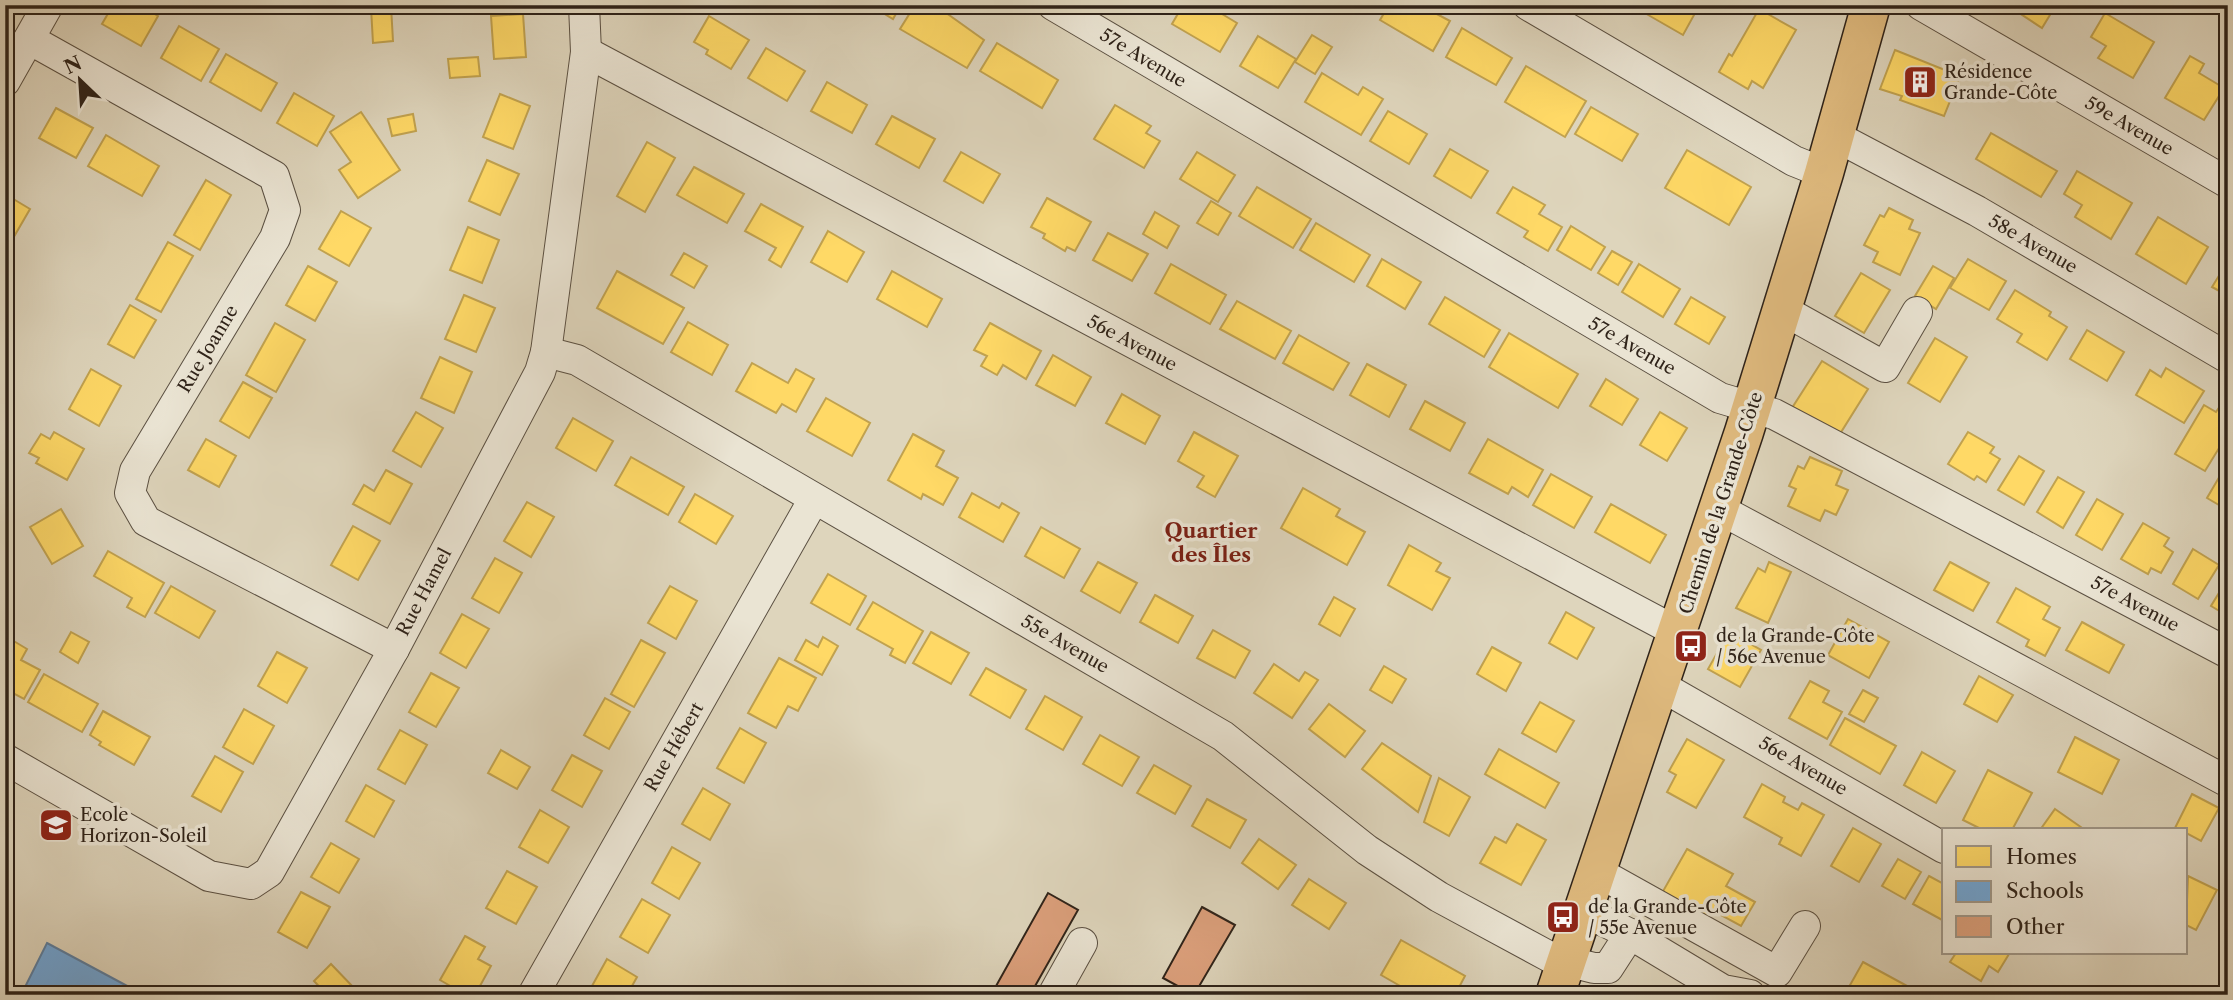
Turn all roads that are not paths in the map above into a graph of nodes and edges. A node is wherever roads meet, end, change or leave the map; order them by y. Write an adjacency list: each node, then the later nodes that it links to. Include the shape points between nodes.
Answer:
1 (48, 5): 7 (street)
2 (584, 5): 8 (street, Rue Hamel)
3 (1053, 5): 17 (street, 57e Avenue, via 1713,394)
4 (1528, 5): 11 (street, via 1794,161)
5 (1871, 5): 10 (main road, Chemin de la Grande-Côte)
6 (1921, 5): 12 (street, 59e Avenue)
7 (29, 39): 9 (street); 21 (street, Rue Joanne, via 274,176 285,210 275,238 135,471 130,493 146,521)
8 (586, 52): 15 (street, Rue Hamel); 20 (street, 56e Avenue)
9 (5, 81)
10 (1835, 136): 11 (main road, Chemin de la Grande-Côte); 16 (street, 58e Avenue, via 1977,211)
11 (1824, 173): 13 (main road, Chemin de la Grande-Côte)
12 (2228, 183)
13 (1783, 310): 14 (street, via 1885,367); 17 (main road, Chemin de la Grande-Côte)
14 (1917, 312)
15 (546, 352): 18 (street, 55e Avenue, via 577,360); 21 (street, Rue Hamel, via 531,391)
16 (2228, 358)
17 (1752, 407): 19 (main road, Chemin de la Grande-Côte); 22 (street, 57e Avenue, via 1774,414)
18 (814, 499): 32 (street, 55e Avenue, via 1215,730 1403,875 1535,950); 34 (street, Rue Hébert)
19 (1719, 509): 20 (main road, Chemin de la Grande-Côte); 25 (street)
20 (1679, 633): 23 (main road, Chemin de la Grande-Côte)
21 (394, 649): 24 (street, Rue Hamel, via 269,872 251,884 209,876)
22 (2228, 653)
23 (1661, 686): 26 (street, 56e Avenue); 27 (main road, Chemin de la Grande-Côte)
24 (5, 759)
25 (2228, 782)
26 (1942, 847)
27 (1596, 871): 28 (main road, Chemin de la Grande-Côte); 29 (street, via 1777,972)
28 (1583, 911): 30 (street); 32 (main road, Chemin de la Grande-Côte)
29 (1805, 926)
30 (1630, 934): 32 (street, 55e Avenue, via 1608,968); 33 (street)
31 (1082, 943): 35 (street)
32 (1560, 978)
33 (1693, 985): 36 (street)
34 (533, 995)
35 (1053, 995)
36 (1750, 995)

